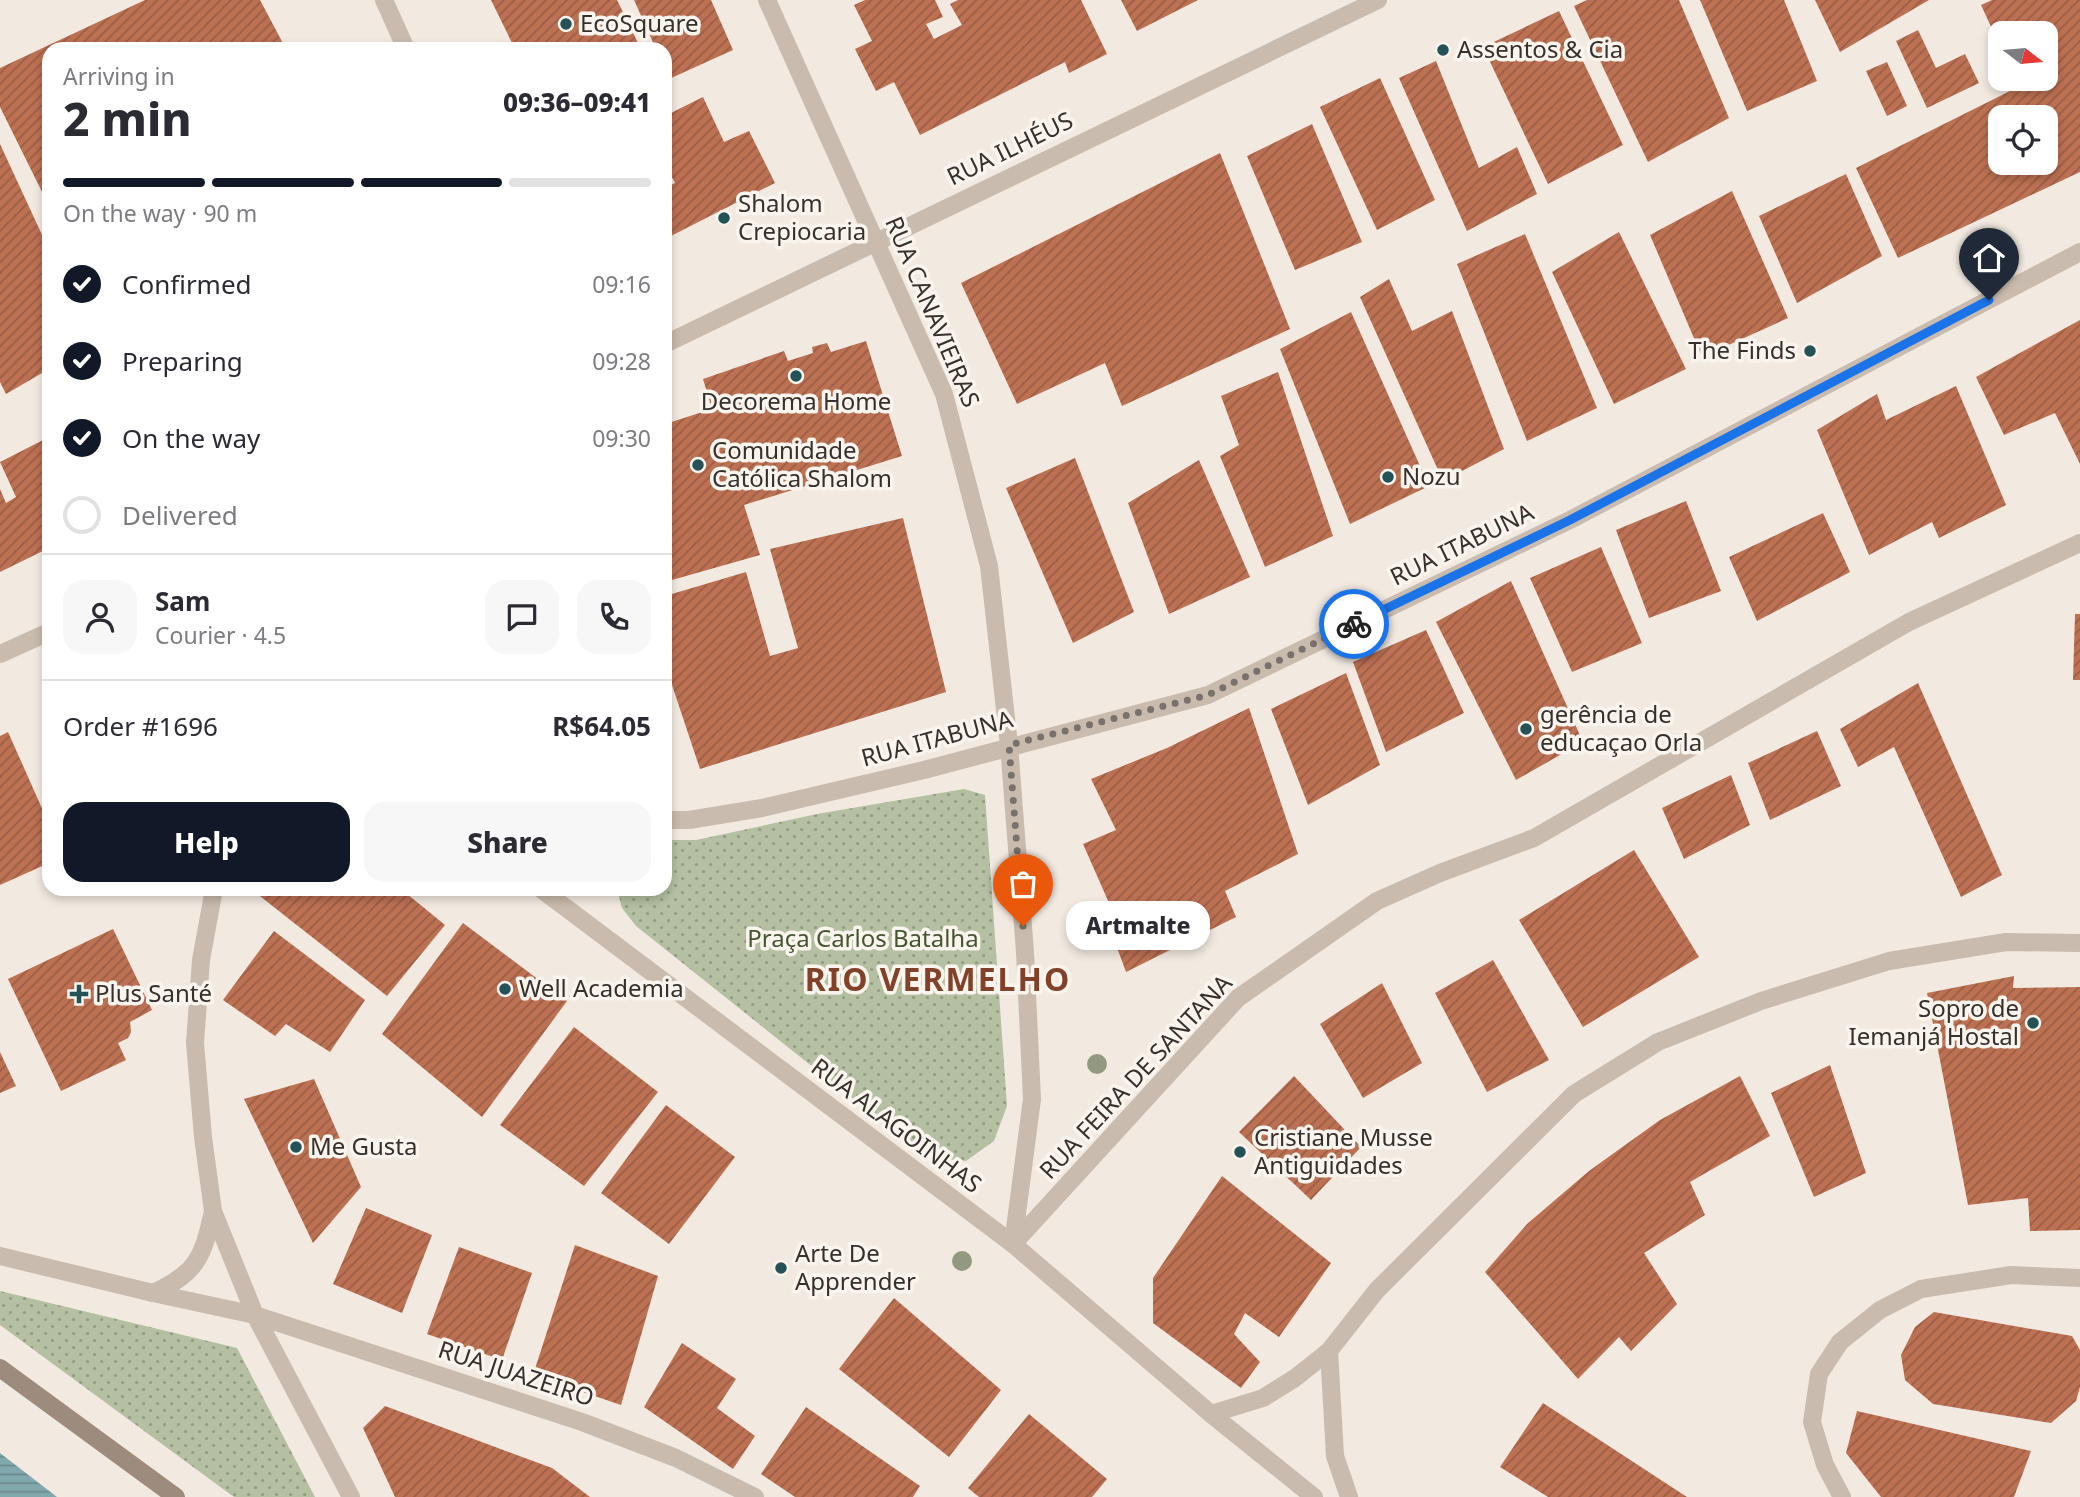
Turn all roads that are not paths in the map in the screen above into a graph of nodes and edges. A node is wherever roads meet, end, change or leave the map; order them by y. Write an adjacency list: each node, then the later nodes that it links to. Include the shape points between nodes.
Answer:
1 (384, 0): 4 (street)
2 (767, 0): 5 (street, RUA CANAVIEIRAS)
3 (1378, 0): 5 (street, RUA ILHÉUS)
4 (403, 42)
5 (876, 240): 7 (street, RUA ILHÉUS); 11 (street, RUA CANAVIEIRAS, via 944,394 970,486 989,566)
6 (2080, 252): 11 (street, RUA ITABUNA, via 1570,520 1208,695)
7 (672, 341)
8 (2080, 543): 17 (street, RUA FEIRA DE SANTANA, via 1909,622 1534,838 1377,901 1238,998)
9 (42, 635): 10 (street)
10 (0, 654)
11 (1009, 745): 12 (street, RUA ITABUNA, via 762,808); 17 (street, RUA CANAVIEIRAS, via 1032,1099)
12 (672, 820)
13 (213, 896): 16 (street, via 201,960 195,1044)
14 (550, 896): 17 (street, RUA ALAGOINHAS)
15 (2080, 943): 22 (street, via 2006,942 1889,961 1761,1001 1658,1042 1574,1094 1377,1290)
16 (213, 1211): 20 (street, via 205,1246 195,1264 177,1282); 21 (street)
17 (1013, 1244): 24 (street, RUA ALAGOINHAS)
18 (0, 1256): 20 (street, RUA JUAZEIRO)
19 (2080, 1278): 30 (street, via 2011,1275 1921,1289 1880,1310 1840,1342 1819,1374 1812,1422 1825,1465)
20 (153, 1293): 21 (street, RUA JUAZEIRO)
21 (255, 1315): 26 (street); 27 (street, RUA JUAZEIRO, via 582,1422 676,1458)
22 (1329, 1351): 24 (street, via 1263,1398); 29 (street, via 1335,1457)
23 (0, 1368): 25 (main road)
24 (1211, 1415): 28 (street, RUA ALAGOINHAS)
25 (176, 1497)
26 (351, 1497)
27 (755, 1497)
28 (1314, 1497)
29 (1349, 1497)
30 (1842, 1497)

